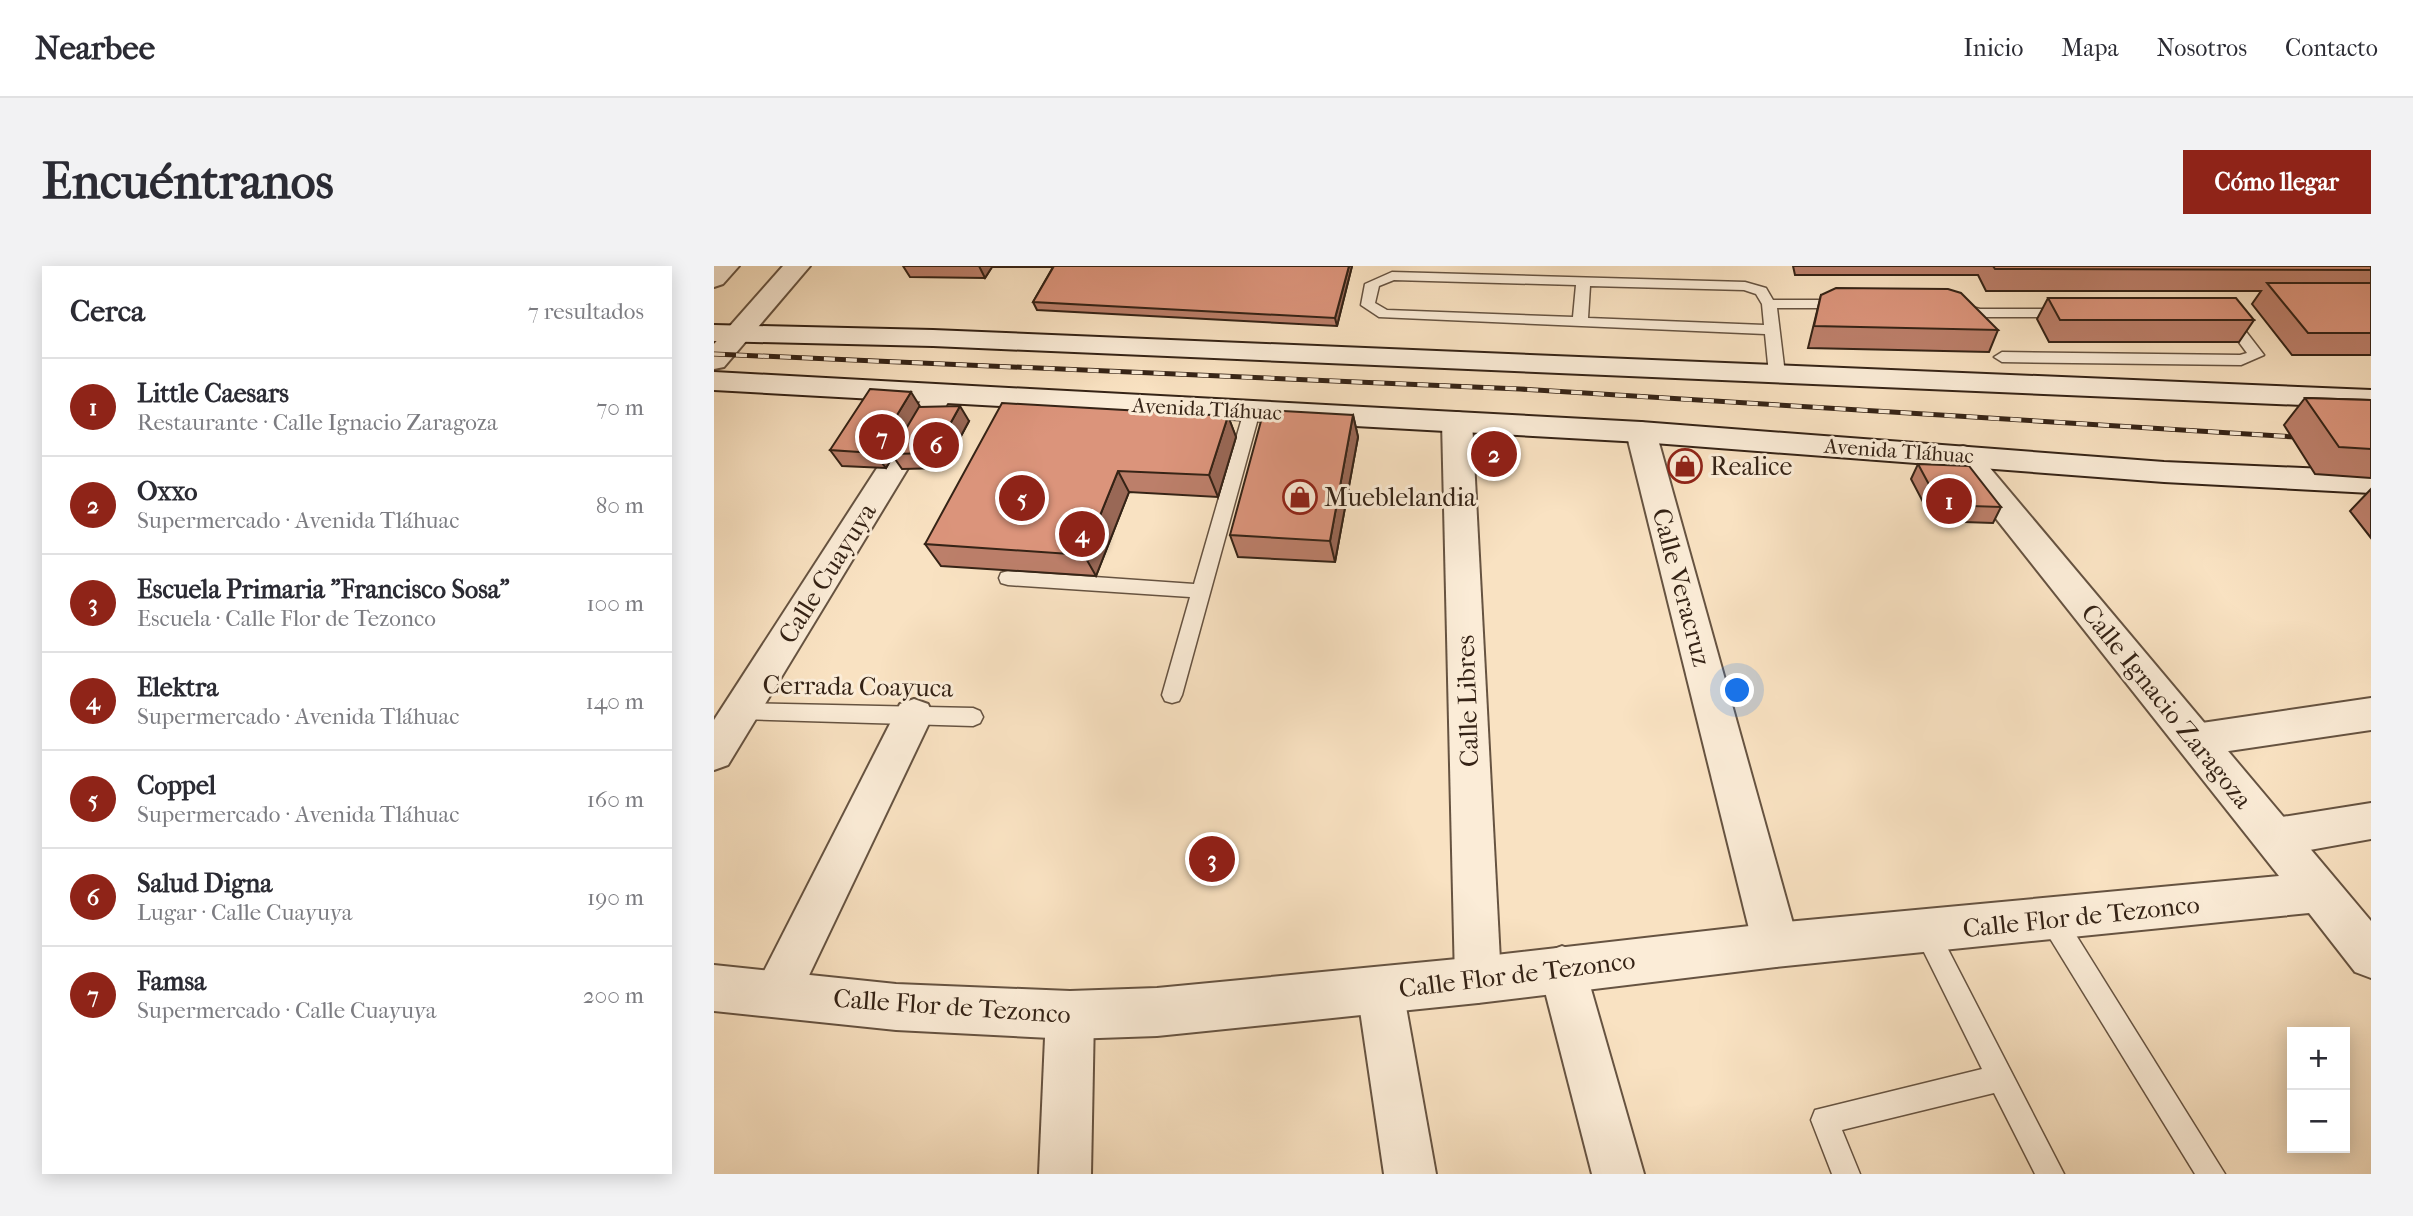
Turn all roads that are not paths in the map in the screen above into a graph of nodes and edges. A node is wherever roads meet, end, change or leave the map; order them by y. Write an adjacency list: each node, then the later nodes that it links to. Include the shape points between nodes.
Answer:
1 (726, 266): 3 (street)
2 (797, 266): 12 (street)
3 (714, 279)
4 (1583, 282): 5 (lane, via 1745,286 1761,291); 10 (lane); 10 (lane, via 1392,276 1372,284 1368,304 1384,314)
5 (1769, 304): 6 (lane); 11 (lane)
6 (1861, 304)
7 (1940, 304): 8 (lane, via 1983,318)
8 (2090, 313)
9 (2214, 314): 16 (lane, via 2230,319 2256,355 2241,360 1999,351)
10 (1580, 322): 11 (lane)
11 (1771, 330): 14 (lane)
12 (726, 333): 13 (street); 14 (street)
13 (714, 361)
14 (1777, 374): 16 (street)
15 (714, 380): 17 (street, Avenida Tláhuac)
16 (2008, 384): 18 (street)
17 (940, 394): 19 (street, Avenida Tláhuac); 27 (street, Calle Cuayuya)
18 (2371, 399)
19 (1252, 411): 20 (street, Avenida Tláhuac); 25 (lane)
20 (1457, 421): 21 (street, Avenida Tláhuac); 41 (street, Calle Libres)
21 (1641, 432): 22 (street, Avenida Tláhuac); 38 (street, Calle Veracruz)
22 (1963, 456): 23 (street, Avenida Tláhuac); 31 (street, Calle Ignacio Zaragoza)
23 (2371, 482)
24 (1008, 578): 25 (lane)
25 (1201, 591): 26 (lane)
26 (1172, 695)
27 (741, 711): 29 (lane, Cerrada Coayuca); 32 (street, Calle Cuayuya)
28 (2371, 714): 31 (street)
29 (914, 715): 30 (lane, Cerrada Coayuca); 44 (street)
30 (973, 717)
31 (2194, 740): 34 (street, Calle Ignacio Zaragoza)
32 (714, 753)
33 (2371, 821): 34 (street)
34 (2276, 837): 35 (street, Calle Ignacio Zaragoza)
35 (2318, 892): 36 (street, Calle Flor de Tezonco); 39 (street, Calle Ignacio Zaragoza)
36 (2052, 919): 37 (street, Calle Flor de Tezonco); 52 (lane)
37 (1926, 932): 38 (street, Calle Flor de Tezonco); 46 (lane)
38 (1776, 945): 40 (street, Calle Flor de Tezonco)
39 (2369, 951)
40 (1562, 968): 41 (street, Calle Flor de Tezonco); 49 (street)
41 (1478, 980): 43 (street, Calle Flor de Tezonco)
42 (714, 988): 44 (street, Calle Flor de Tezonco)
43 (1380, 990): 45 (street, Calle Flor de Tezonco, via 1157,1012); 48 (street)
44 (777, 993): 45 (street, Calle Flor de Tezonco, via 896,1007)
45 (1070, 1015): 47 (street)
46 (2001, 1078): 50 (lane, via 1825,1120); 51 (lane)
47 (1065, 1174)
48 (1410, 1174)
49 (1618, 1174)
50 (1846, 1174)
51 (2050, 1174)
52 (2211, 1174)

